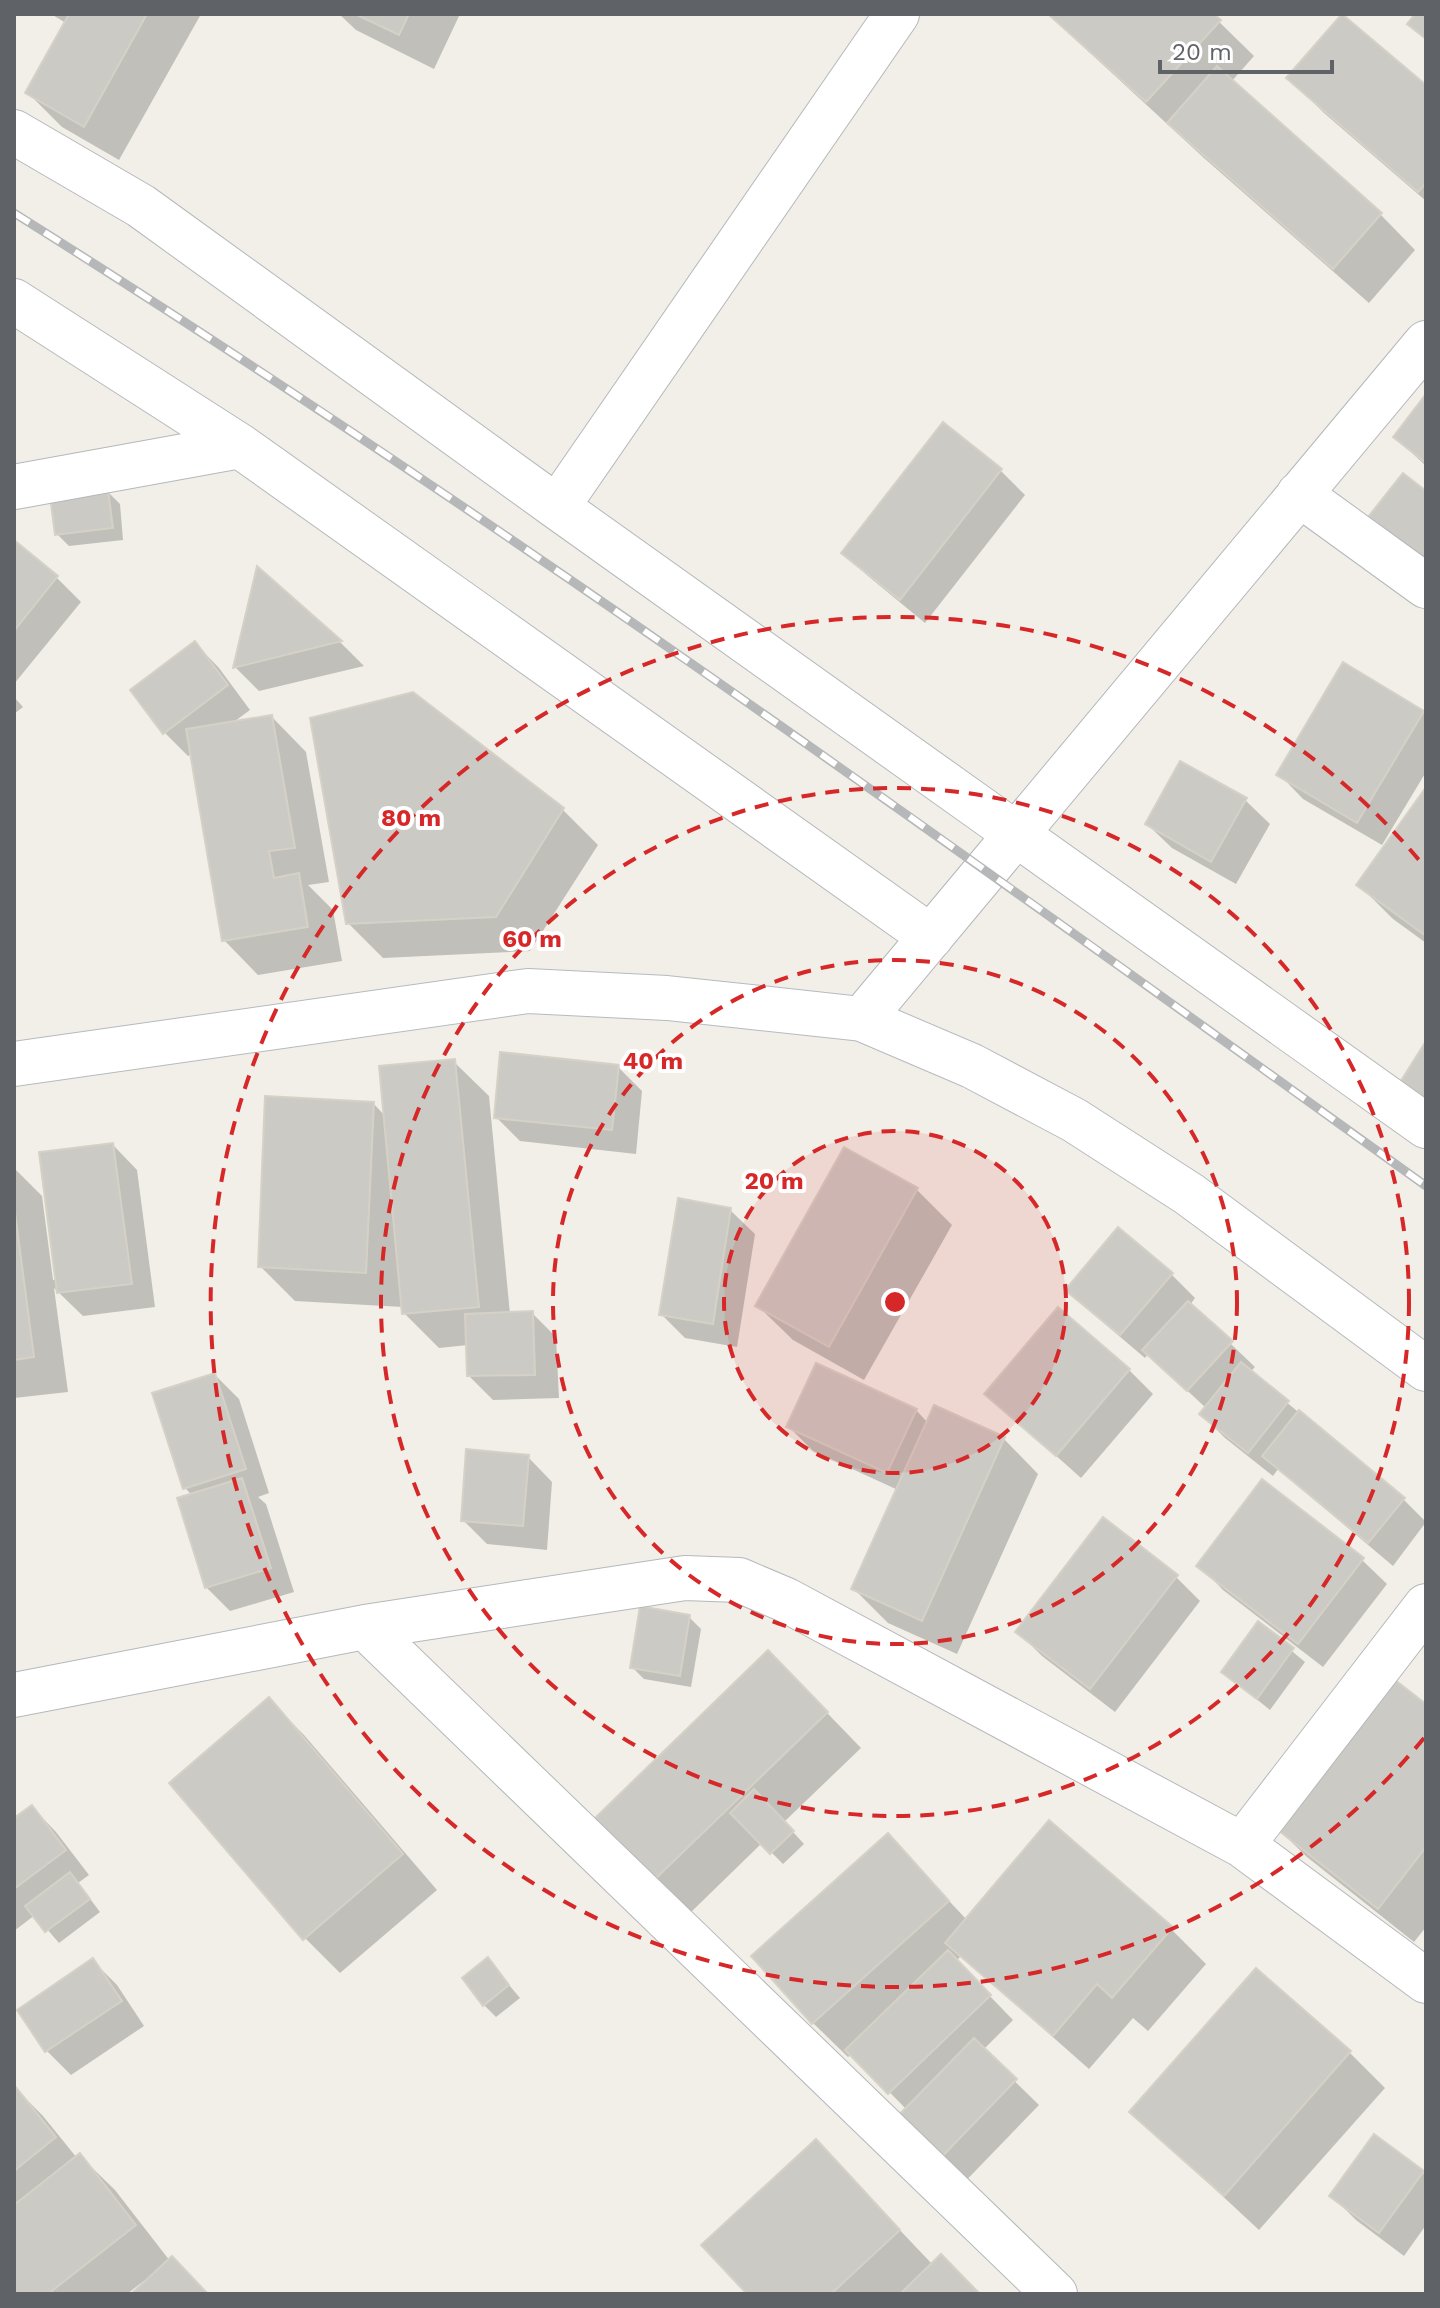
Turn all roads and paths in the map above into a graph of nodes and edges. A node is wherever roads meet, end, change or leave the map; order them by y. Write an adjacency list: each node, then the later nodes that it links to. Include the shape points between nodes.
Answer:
1 (897, 14): 8 (street)
2 (14, 132): 8 (street, via 141,206)
3 (14, 301): 5 (street)
4 (1426, 343): 7 (street)
5 (240, 446): 6 (street); 11 (street)
6 (14, 487)
7 (1299, 494): 9 (street); 10 (street)
8 (557, 507): 10 (street)
9 (1426, 586)
10 (1018, 834): 11 (street); 14 (street)
11 (931, 937): 12 (street)
12 (862, 1019): 13 (street, via 667,998 528,991); 15 (street, via 972,1066 1074,1120 1189,1194)
13 (14, 1064)
14 (1426, 1126)
15 (1426, 1369)
16 (1426, 1606): 19 (street)
17 (365, 1627): 18 (street); 19 (street, via 685,1578 739,1580 786,1600); 21 (street)
18 (14, 1695)
19 (1242, 1845): 20 (street)
20 (1426, 1981)
21 (1055, 2294)

